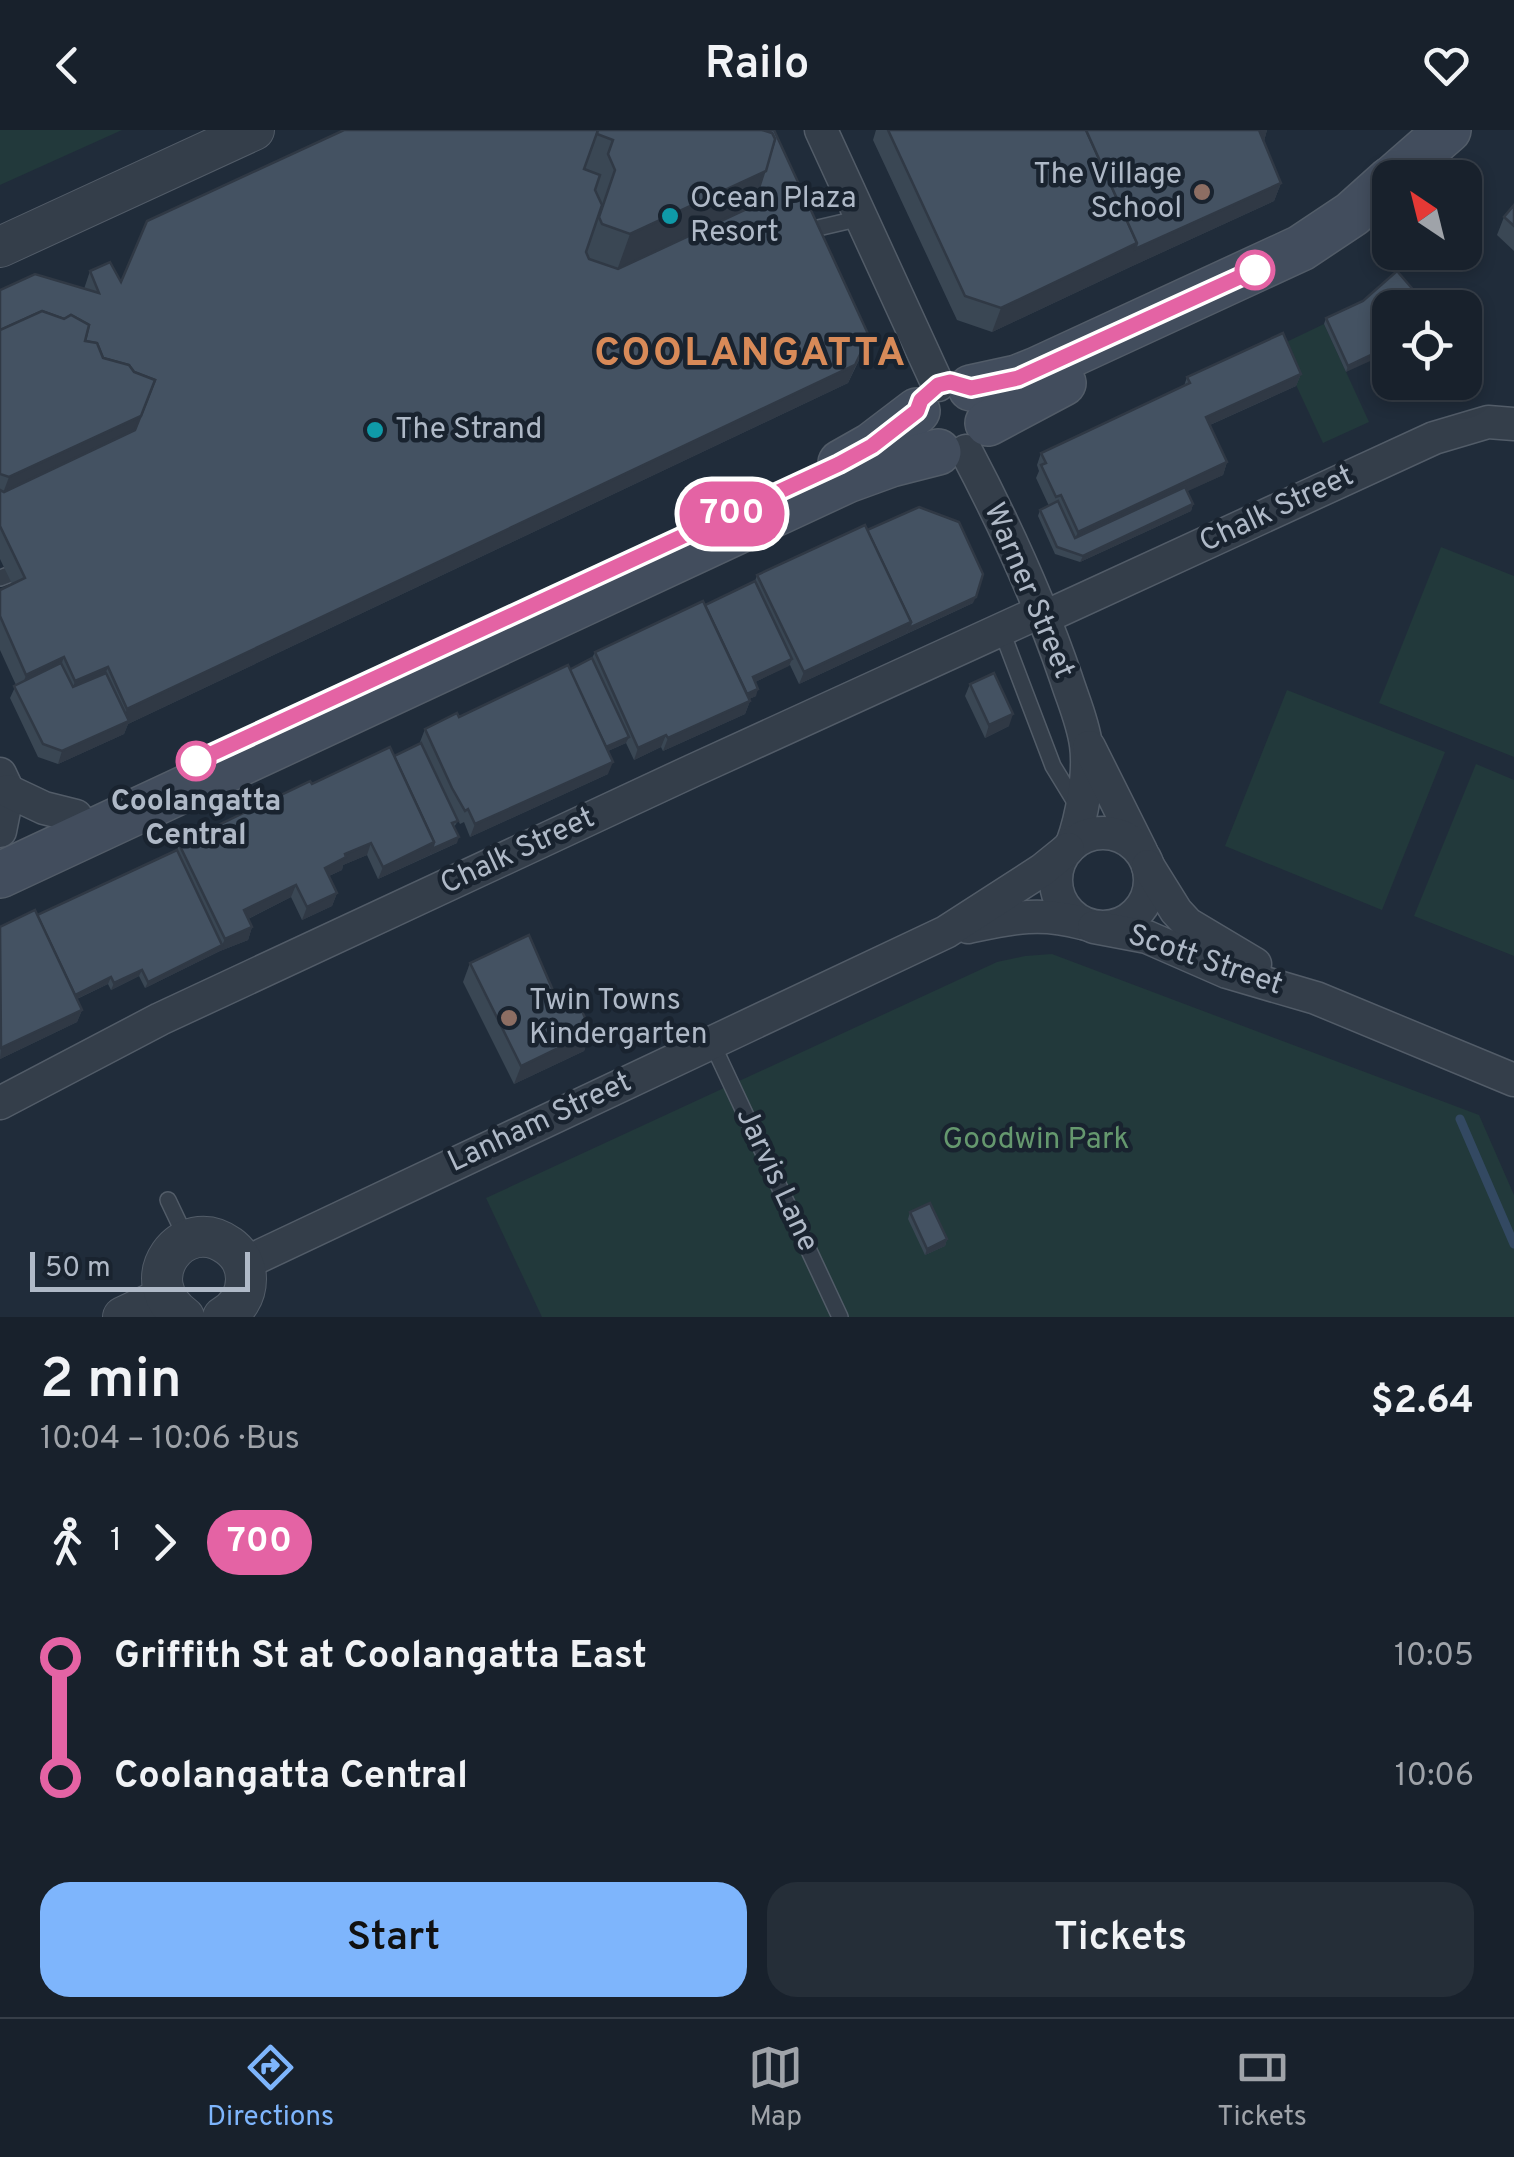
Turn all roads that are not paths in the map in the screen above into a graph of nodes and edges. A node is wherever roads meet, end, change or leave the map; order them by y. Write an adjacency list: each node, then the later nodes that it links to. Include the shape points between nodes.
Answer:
1 (254, 130): 12 (street)
2 (821, 130): 8 (street, Warner Street)
3 (1448, 130): 5 (main road)
4 (1480, 130): 6 (main road)
5 (1413, 160)
6 (1446, 160)
7 (1372, 196): 13 (main road, via 1301,248 1018,378)
8 (861, 218): 10 (lane); 11 (lane); 13 (street, Warner Street)
9 (1372, 222): 13 (main road, via 1312,265 1066,381)
10 (806, 232)
11 (824, 241)
12 (0, 247)
13 (953, 418): 15 (street, Warner Street); 19 (main road, via 872,446); 24 (main road, via 890,464)
14 (1514, 424): 15 (street, Chalk Street, via 1488,422 1434,438)
15 (1044, 614): 16 (street, Chalk Street); 17 (street, Warner Street)
16 (1000, 630): 21 (lane, via 1053,766 1078,807); 30 (street, Chalk Street, via 160,1019)
17 (1084, 734): 21 (street, Warner Street, via 1086,763); 23 (street, Warner Street)
18 (4, 782): 19 (street, via 44,808); 20 (street)
19 (76, 816): 22 (main road)
20 (0, 830)
21 (1073, 836): 23 (street, via 1112,834 1128,840); 25 (street, via 1058,865 1057,892 1065,909); 26 (street, Lanham Street, via 1042,870)
22 (0, 852)
23 (1147, 862): 25 (street, via 1149,892 1136,914 1120,924); 27 (street, Scott Street, via 1188,924)
24 (0, 875)
25 (1090, 926): 26 (street, Lanham Street, via 1039,915); 27 (street, Scott Street, via 1147,937 1227,972)
26 (946, 932): 28 (street, Lanham Street)
27 (1316, 998): 29 (street, Scott Street)
28 (712, 1042): 33 (street, Lanham Street); 36 (lane, Jarvis Lane)
29 (1514, 1080)
30 (0, 1104)
31 (168, 1200): 32 (lane)
32 (186, 1240): 33 (street, via 213,1238 236,1252); 34 (street, via 162,1271 161,1284)
33 (241, 1297)
34 (175, 1307): 35 (street)
35 (123, 1317)
36 (840, 1317)

